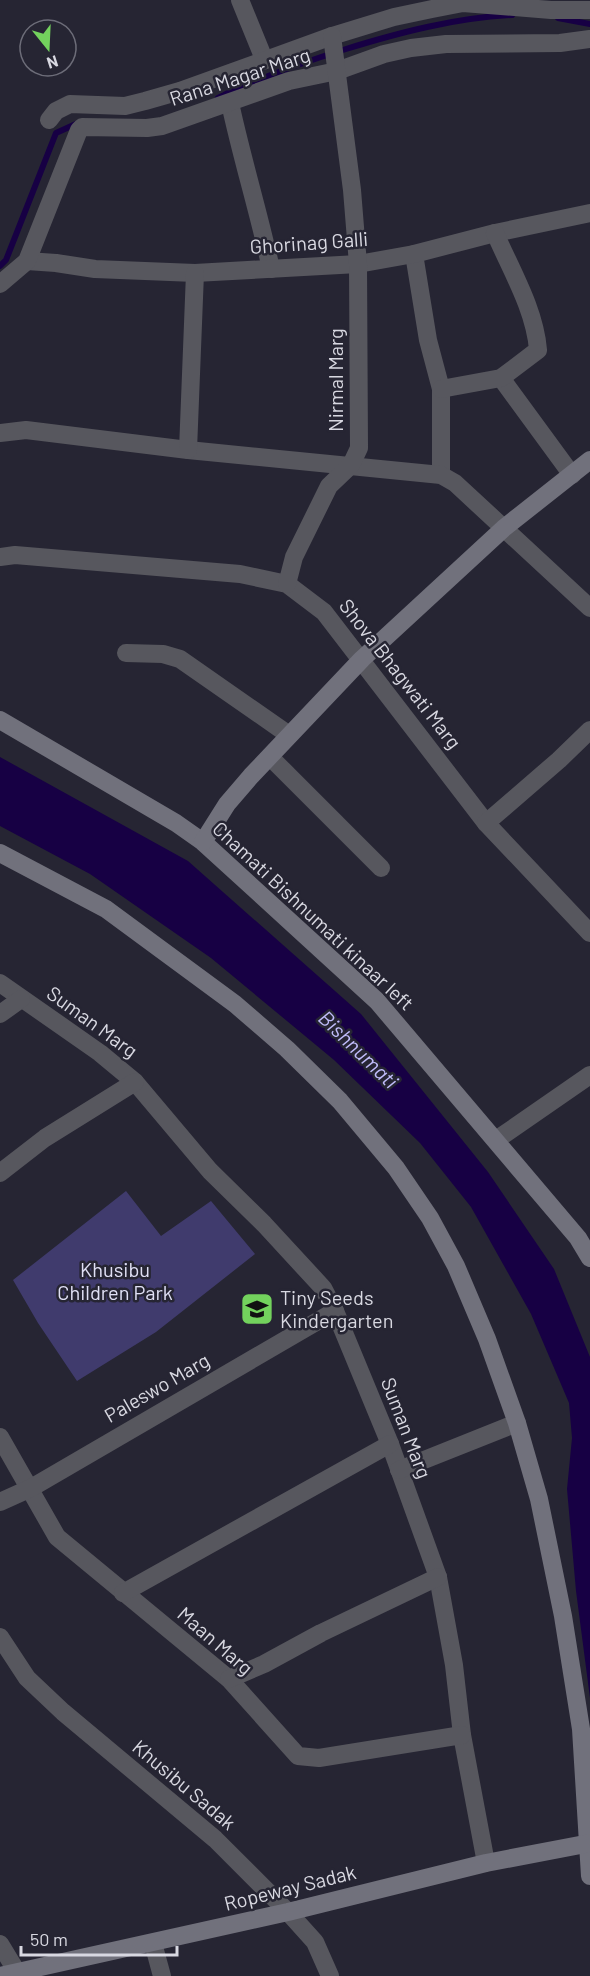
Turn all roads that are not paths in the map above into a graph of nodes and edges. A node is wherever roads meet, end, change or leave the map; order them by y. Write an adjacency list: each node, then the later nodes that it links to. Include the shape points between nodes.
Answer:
1 (240, 0): 6 (street)
2 (391, 8): 3 (street, via 463,3); 4 (street)
3 (590, 10)
4 (332, 36): 6 (street); 7 (street, Nirmal Marg)
5 (590, 39): 7 (street, Rana Magar Marg, via 411,48)
6 (264, 59): 9 (street, via 180,91 125,106 70,104)
7 (337, 71): 8 (street, Rana Magar Marg, via 289,81); 14 (street, Nirmal Marg)
8 (230, 103): 13 (street, Rana Magar Marg, via 155,127 82,127); 15 (street)
9 (48, 120)
10 (590, 213): 11 (street, Ghorinag Galli)
11 (495, 233): 12 (street, Ghorinag Galli); 18 (street, via 537,334 538,350)
12 (414, 254): 14 (street, Ghorinag Galli); 19 (street, via 428,340)
13 (27, 261): 16 (street, Ghorinag Galli, via 95,269); 17 (street, Rana Magar Marg)
14 (358, 264): 15 (street, Ghorinag Galli); 23 (street, Nirmal Marg, via 359,448)
15 (271, 269): 16 (street, Ghorinag Galli)
16 (195, 273): 21 (street)
17 (0, 284)
18 (501, 378): 19 (street); 25 (street)
19 (441, 388): 24 (street)
20 (0, 433): 21 (street, via 26,430)
21 (188, 450): 23 (street)
22 (590, 460): 25 (main road)
23 (351, 465): 24 (street); 28 (street, via 329,486 294,557)
24 (441, 475): 26 (street)
25 (572, 475): 26 (main road)
26 (504, 528): 29 (street); 31 (main road)
27 (0, 557): 28 (street, Shova Bhagwati Marg, via 147,565 240,574)
28 (287, 584): 31 (street, Shova Bhagwati Marg, via 324,612)
29 (588, 603)
30 (126, 653): 34 (street, via 180,658)
31 (362, 659): 34 (main road); 36 (street, Shova Bhagwati Marg)
32 (0, 720): 37 (main road, Chamati Bishnumati kinaar left, via 176,823)
33 (590, 730): 36 (street)
34 (289, 735): 35 (main road)
35 (270, 757): 37 (main road, via 227,804); 39 (street)
36 (486, 823): 40 (street, Shova Bhagwati Marg)
37 (203, 843): 46 (main road, Chamati Bishnumati kinaar left, via 377,1001)
38 (0, 853): 50 (main road, via 106,909 235,1004 340,1101 396,1168 430,1218 456,1266 487,1339)
39 (381, 868)
40 (590, 933)
41 (0, 983): 42 (street, Suman Marg)
42 (21, 999): 43 (street, Suman Marg); 45 (street, Suman Marg)
43 (0, 1014)
44 (590, 1075): 46 (street)
45 (135, 1082): 47 (street, Suman Marg, via 45,1138); 49 (street, Suman Marg, via 210,1171 323,1288)
46 (496, 1140): 48 (main road, Chamati Bishnumati kinaar left, via 578,1238)
47 (0, 1173)
48 (590, 1258)
49 (335, 1311): 52 (street, Suman Marg); 54 (street, Paleswo Marg)
50 (517, 1423): 53 (street); 61 (main road, via 539,1499 563,1616 581,1729)
51 (0, 1437): 54 (street, Maan Marg)
52 (390, 1444): 53 (street, Suman Marg); 57 (street)
53 (399, 1470): 56 (street, Suman Marg)
54 (30, 1488): 55 (street, Paleswo Marg); 57 (street, Maan Marg, via 57,1538)
55 (0, 1502)
56 (438, 1577): 59 (street); 60 (street, Suman Marg)
57 (123, 1593): 59 (street, Maan Marg)
58 (0, 1637): 64 (street, Khusibu Sadak, via 27,1678 215,1839)
59 (229, 1679): 60 (street, Maan Marg, via 298,1756 319,1758)
60 (462, 1735): 62 (street, Suman Marg)
61 (589, 1843): 62 (main road, Ropeway Sadak); 63 (main road)
62 (486, 1863): 64 (main road, Ropeway Sadak)
63 (590, 1876)
64 (288, 1912): 65 (main road, Ropeway Sadak); 69 (street, Khusibu Sadak, via 315,1942)
65 (153, 1943): 67 (main road, Ropeway Sadak); 68 (street)
66 (0, 1944): 67 (street)
67 (8, 1974)
68 (162, 1976)
69 (330, 1976)

